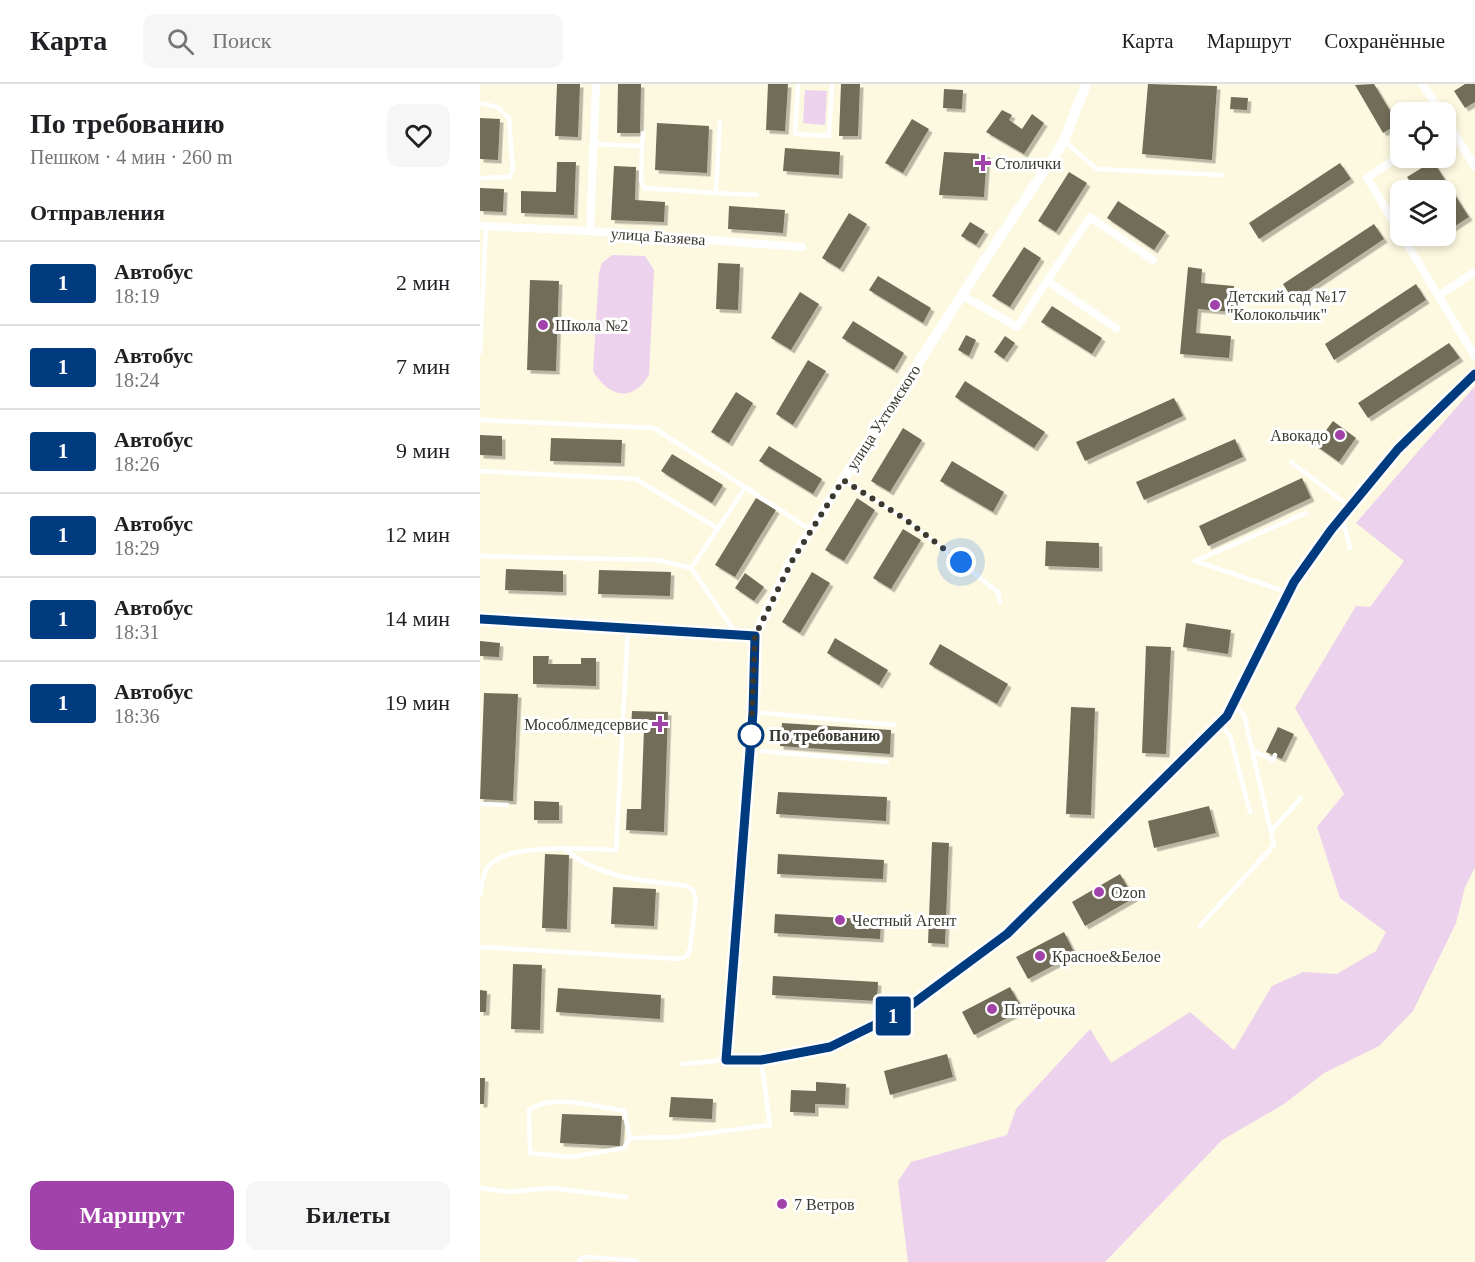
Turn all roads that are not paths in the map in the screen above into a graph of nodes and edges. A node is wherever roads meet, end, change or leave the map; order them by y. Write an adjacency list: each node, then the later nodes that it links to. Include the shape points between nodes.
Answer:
1 (596, 84): 12 (street, улица Базяева)
2 (798, 84): 3 (lane, via 795,134 829,136)
3 (832, 84)
4 (1086, 84): 11 (street, улица Ухтомского)
5 (1422, 84): 6 (street)
6 (1434, 102)
7 (480, 103): 17 (lane, via 497,107 509,118 513,171 509,177)
8 (720, 122): 18 (lane)
9 (643, 133): 13 (lane)
10 (1456, 137): 15 (street)
11 (1064, 141): 16 (lane, via 1097,170); 28 (street, улица Ухтомского)
12 (593, 144): 13 (lane); 22 (street, улица Базяева)
13 (642, 146): 18 (lane, via 644,188)
14 (1390, 162): 20 (street, via 1367,178)
15 (1475, 166)
16 (1222, 175)
17 (480, 178)
18 (716, 193): 19 (lane)
19 (757, 195)
20 (1390, 217)
21 (483, 226): 22 (street); 31 (lane)
22 (590, 231): 24 (street, улица Базяева)
23 (1408, 246): 29 (street)
24 (802, 247)
25 (1153, 260): 27 (street, via 1090,217)
26 (1475, 272): 29 (street)
27 (1047, 281): 28 (street, via 1017,327); 30 (street)
28 (962, 295): 37 (street, улица Ухтомского)
29 (1438, 296): 32 (street)
30 (1116, 328)
31 (480, 352)
32 (1475, 356)
33 (1475, 374): 39 (street, via 1398,449)
34 (480, 420): 38 (lane, via 654,428)
35 (1291, 462): 39 (lane)
36 (480, 471): 42 (lane, via 636,479)
37 (843, 480): 43 (street, улица Ухтомского); 48 (lane, via 914,526 998,592)
38 (745, 488): 42 (lane); 43 (lane)
39 (1350, 507): 41 (street)
40 (1306, 513): 47 (lane, via 1195,561)
41 (1342, 516): 44 (lane); 47 (street)
42 (717, 528): 46 (lane)
43 (811, 530): 52 (street, улица Ухтомского)
44 (1350, 548)
45 (480, 556): 46 (lane, via 658,560)
46 (691, 568): 51 (lane)
47 (1289, 592): 53 (street)
48 (1000, 602)
49 (480, 619): 50 (street)
50 (628, 627): 51 (street); 66 (lane, via 616,849)
51 (736, 635): 52 (street)
52 (755, 636): 54 (street, улица Ухтомского)
53 (1234, 705): 55 (street); 58 (lane, via 1244,715)
54 (753, 712): 56 (lane); 70 (street, улица Ухтомского)
55 (1220, 723): 64 (lane, via 1230,736); 71 (street, via 1007,934 912,1004 830,1047)
56 (894, 725)
57 (762, 751): 60 (lane)
58 (1253, 751): 59 (lane, via 1273,760); 65 (lane)
59 (1275, 755)
60 (887, 762)
61 (1300, 798): 65 (lane)
62 (480, 804): 63 (lane)
63 (507, 805)
64 (1250, 812)
65 (1271, 831): 68 (lane, via 1274,844)
66 (565, 849): 67 (lane, via 510,853 497,859 483,876); 69 (lane, via 602,872 693,890 696,899 687,956 680,959)
67 (480, 894)
68 (1200, 926)
69 (480, 947)
70 (726, 1060): 71 (street); 72 (lane)
71 (761, 1060): 73 (lane, via 770,1125 677,1137)
72 (682, 1064)
73 (630, 1138): 73 (lane, via 624,1148 600,1153 570,1157 530,1153 529,1110 536,1105 576,1102 624,1111)
74 (480, 1188): 75 (lane, via 508,1192 550,1188)
75 (626, 1197)
76 (578, 1262): 77 (lane, via 583,1257)
77 (637, 1262)

